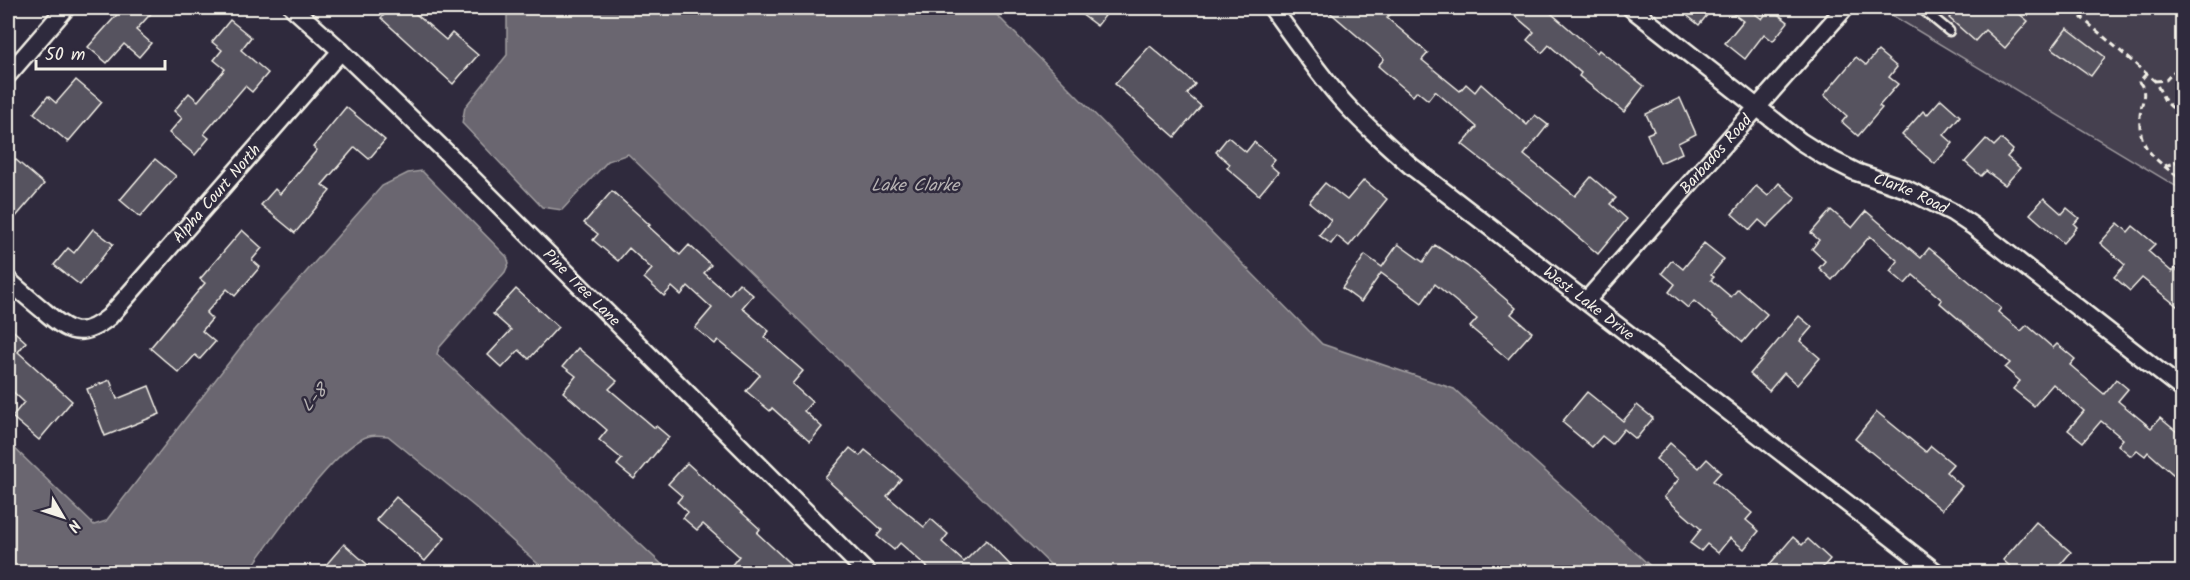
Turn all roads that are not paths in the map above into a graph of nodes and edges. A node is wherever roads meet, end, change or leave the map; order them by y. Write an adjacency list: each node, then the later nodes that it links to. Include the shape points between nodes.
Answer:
1 (66, 8): 9 (street)
2 (292, 8): 8 (street, Pine Tree Lane)
3 (1272, 8): 12 (street, West Lake Drive, via 1340,99 1374,134)
4 (1631, 8): 10 (street, Clarke Road)
5 (1845, 8): 10 (street, Barbados Road)
6 (1921, 8): 7 (lane)
7 (1949, 31)
8 (341, 51): 11 (street, Alpha Court North, via 99,326 75,331 63,328); 14 (street, Pine Tree Lane, via 466,171)
9 (8, 75)
10 (1758, 107): 12 (street, Barbados Road); 13 (street, Clarke Road, via 1822,155 1856,172 1914,192 1952,212)
11 (8, 280)
12 (1586, 301): 15 (street, West Lake Drive)
13 (2182, 389)
14 (866, 573)
15 (1936, 573)

